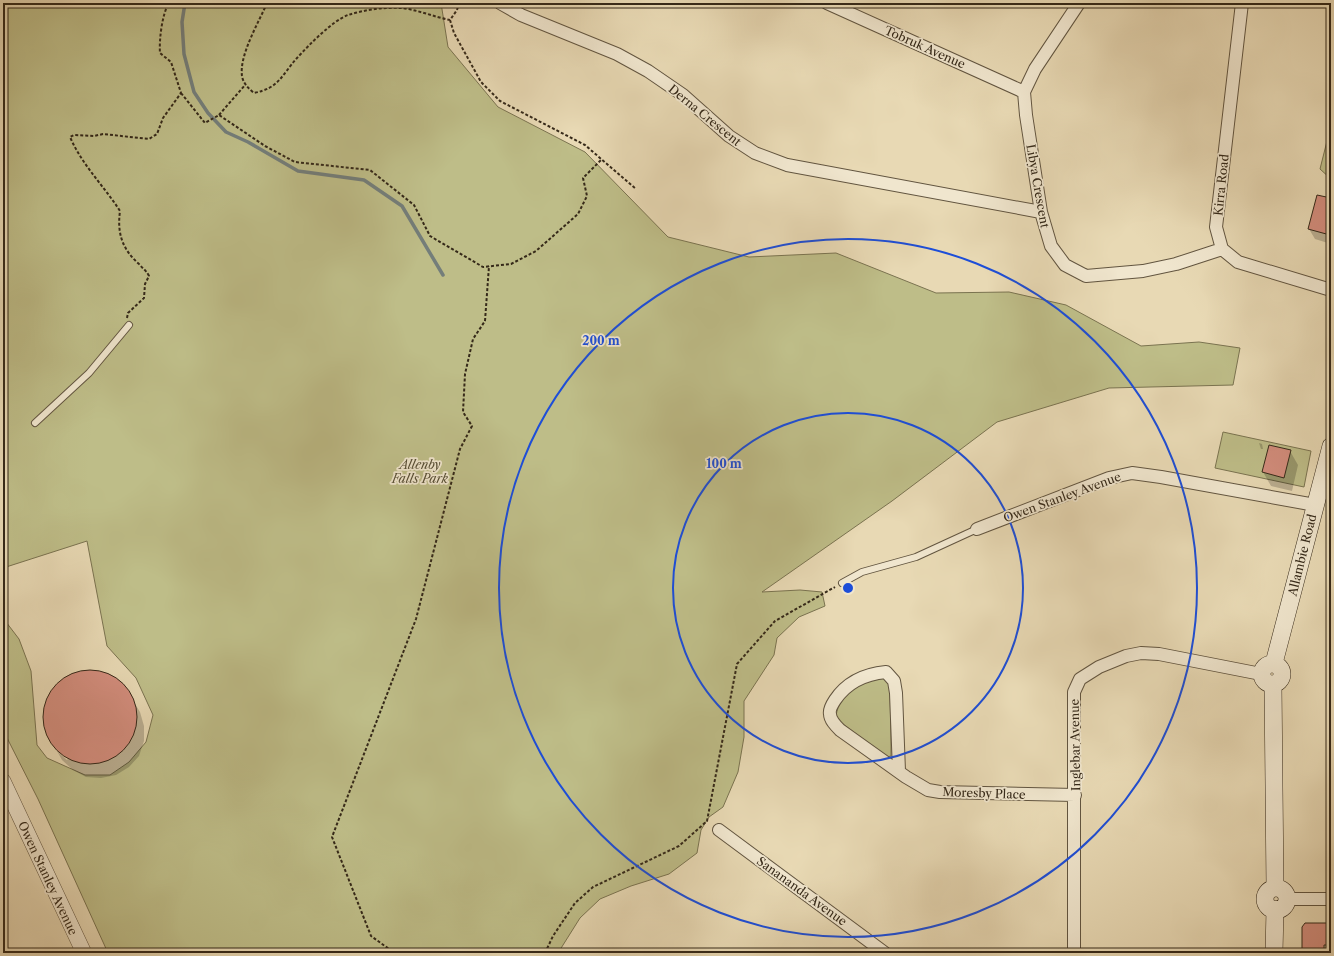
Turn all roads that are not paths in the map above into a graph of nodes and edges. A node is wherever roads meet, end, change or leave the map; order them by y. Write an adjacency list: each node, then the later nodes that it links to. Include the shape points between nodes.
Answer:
1 (500, 3): 6 (street, Derna Crescent, via 521,15 617,54 648,71 683,95 729,136 755,153 787,165)
2 (827, 3): 5 (street, Tobruk Avenue)
3 (1079, 3): 5 (street, via 1035,69)
4 (1242, 3): 7 (street, Kirra Road, via 1216,227)
5 (1024, 92): 6 (street, Libya Crescent)
6 (1041, 212): 7 (street, Libya Crescent, via 1051,246 1065,265 1086,276 1143,271 1176,264)
7 (1222, 249): 8 (street, via 1238,262)
8 (1331, 290)
9 (129, 325): 10 (lane, via 89,373)
10 (35, 422)
11 (1331, 446): 12 (main road, Allambie Road)
12 (1315, 505): 13 (street, Owen Stanley Avenue, via 1132,473 1109,478); 15 (main road, Allambie Road)
13 (977, 529): 14 (lane, Owen Stanley Avenue, via 916,557 862,572)
14 (842, 583)
15 (1269, 674): 18 (street, Inglebar Avenue, via 1141,653 1099,667 1080,679 1074,692); 20 (main road, Allambie Road, via 1273,861)
16 (899, 771): 16 (street, Moresby Place, via 894,681 886,672 874,673 842,689 832,704 830,714 832,721 840,730); 18 (street, Moresby Place, via 918,784 940,792)
17 (3, 781): 22 (street, Owen Stanley Avenue)
18 (1075, 795): 24 (street, Inglebar Avenue)
19 (719, 830): 23 (street, Sanananda Avenue)
20 (1279, 899): 21 (street); 25 (main road, Allambie Road)
21 (1331, 899)
22 (84, 953)
23 (885, 953)
24 (1074, 953)
25 (1274, 953)

